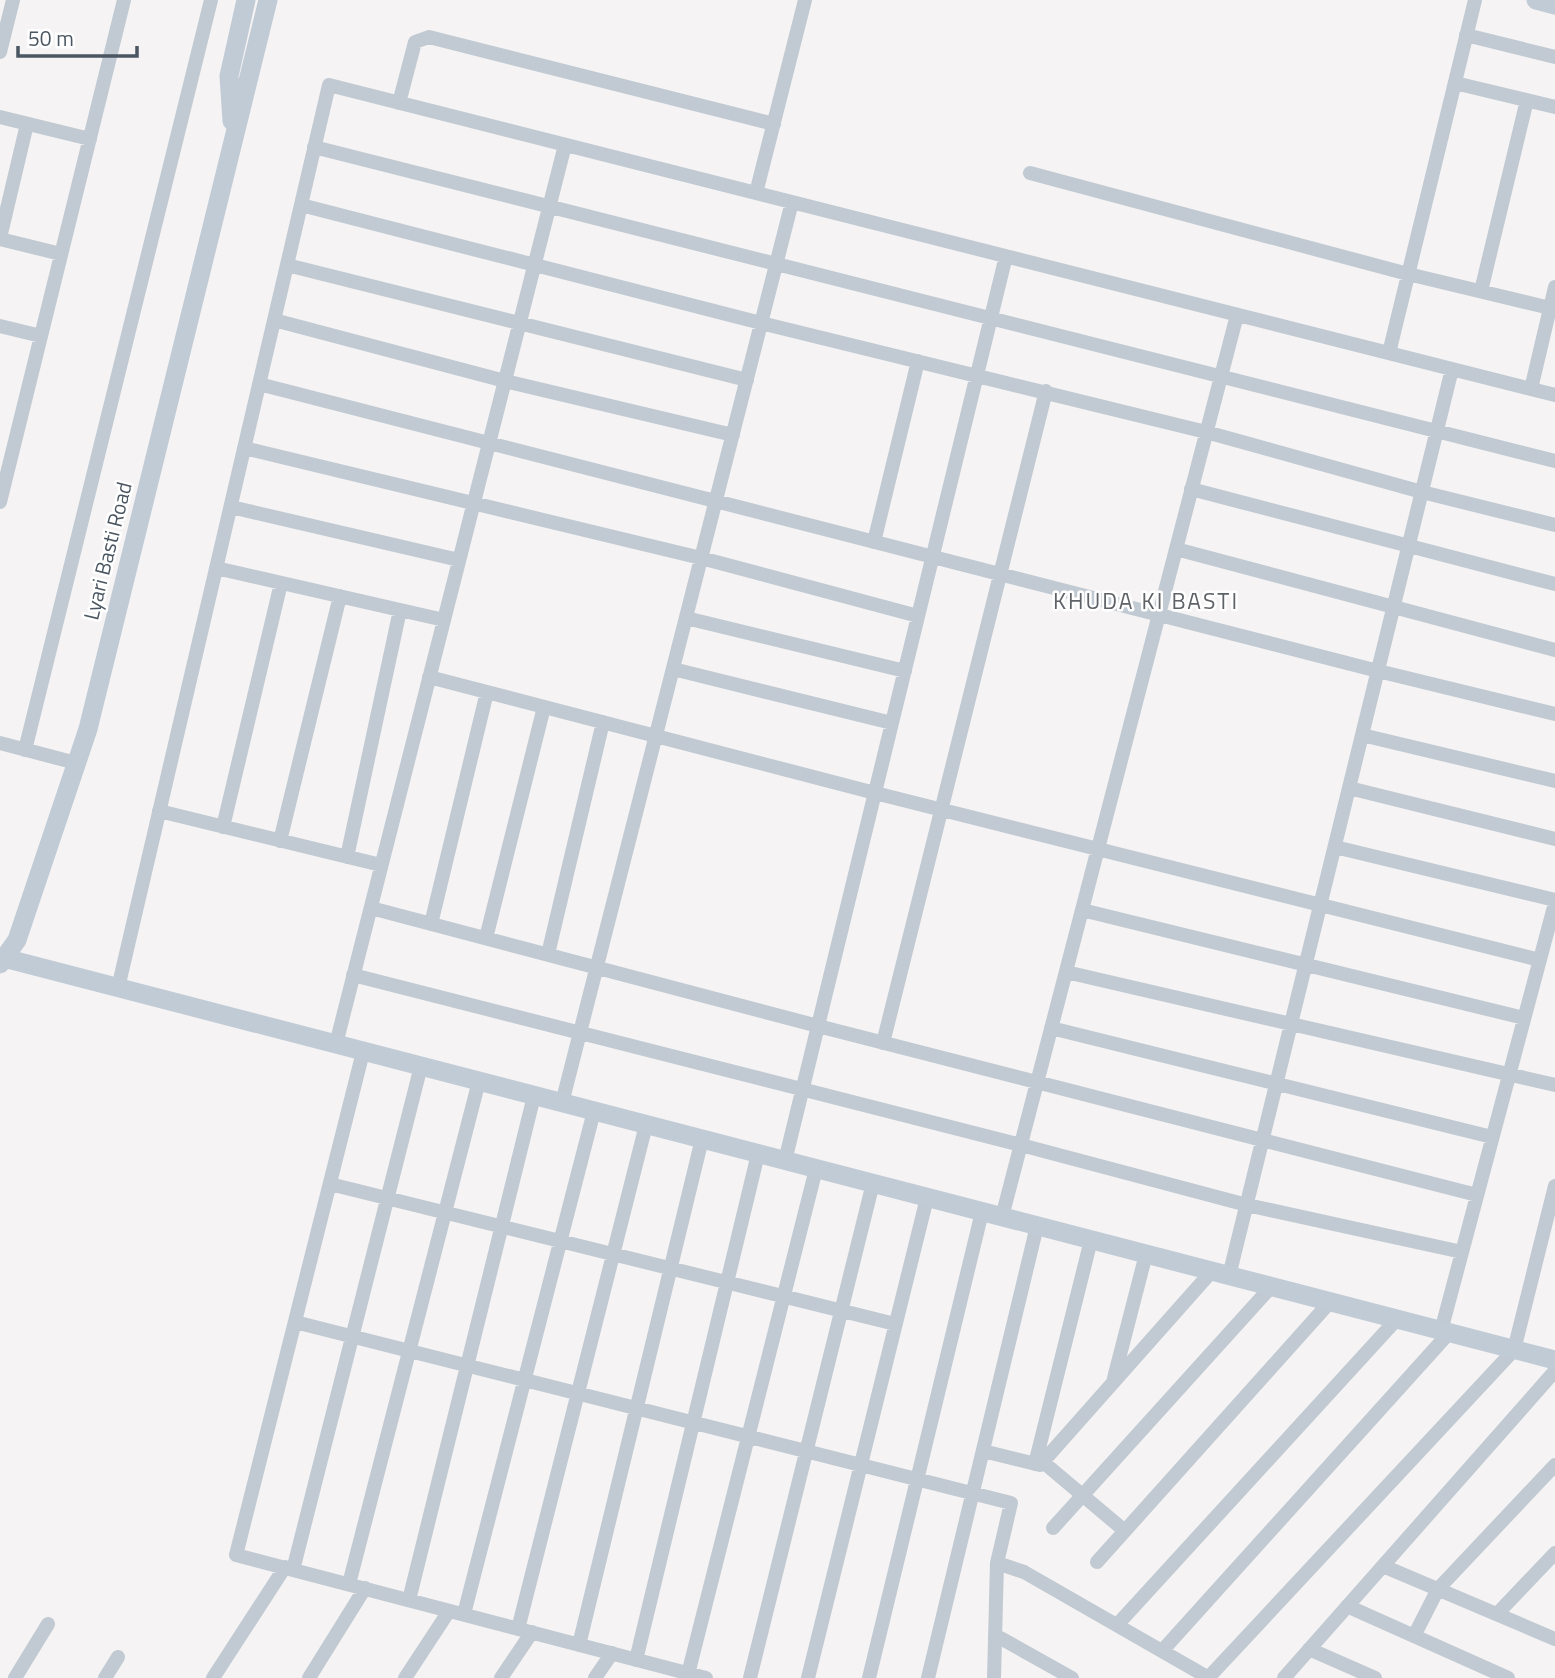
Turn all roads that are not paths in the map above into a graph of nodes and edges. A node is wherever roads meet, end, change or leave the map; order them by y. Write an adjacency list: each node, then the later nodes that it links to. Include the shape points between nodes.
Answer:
1 (13, 0): 11 (street)
2 (124, 0): 20 (street)
3 (211, 0): 100 (street)
4 (246, 0): 21 (street, Lyari Basti Road, via 229,76)
5 (268, 0): 21 (street, Lyari Basti Road)
6 (805, 0): 19 (street)
7 (1475, 0): 10 (street)
8 (1536, 0): 9 (street)
9 (1555, 5)
10 (1466, 35): 12 (street); 13 (street)
11 (0, 52)
12 (1555, 57)
13 (1455, 83): 14 (street); 35 (street)
14 (1527, 100): 16 (street); 37 (street)
15 (399, 103): 19 (street, via 415,42 429,37); 22 (street); 23 (street, via 329,85)
16 (1555, 107)
17 (0, 117): 18 (street)
18 (27, 124): 20 (street); 29 (street)
19 (774, 124): 25 (street)
20 (90, 139): 30 (street)
21 (233, 139): 101 (street, Lyari Basti Road)
22 (565, 145): 25 (street); 28 (street)
23 (314, 147): 27 (street); 28 (street)
24 (1030, 173): 35 (street)
25 (756, 193): 26 (street)
26 (792, 202): 31 (street); 32 (street)
27 (301, 205): 33 (street); 34 (street)
28 (549, 207): 32 (street); 34 (street)
29 (0, 239): 30 (street)
30 (61, 254): 45 (street)
31 (1006, 256): 39 (street); 40 (street)
32 (776, 264): 40 (street); 43 (street)
33 (287, 265): 41 (street); 42 (street)
34 (535, 265): 42 (street); 43 (street)
35 (1408, 274): 37 (street); 46 (street)
36 (1555, 287): 38 (street)
37 (1481, 291): 38 (street)
38 (1550, 308): 54 (street)
39 (1237, 315): 46 (street); 50 (street)
40 (991, 318): 49 (street); 50 (street)
41 (274, 320): 52 (street); 53 (street)
42 (519, 323): 51 (street); 52 (street)
43 (761, 323): 47 (street); 51 (street)
44 (0, 326): 45 (street)
45 (41, 336): 66 (street)
46 (1388, 353): 48 (street)
47 (918, 361): 49 (street); 70 (street)
48 (1452, 369): 54 (street); 57 (street)
49 (977, 375): 55 (street); 73 (street)
50 (1221, 376): 57 (street); 58 (street)
51 (747, 380): 59 (street)
52 (505, 381): 59 (street); 60 (street)
53 (259, 384): 60 (street); 61 (street)
54 (1531, 390): 56 (street)
55 (1046, 391): 58 (street); 77 (street)
56 (1555, 396)
57 (1437, 431): 62 (street); 64 (street)
58 (1206, 432): 63 (street); 64 (street)
59 (733, 435): 65 (street)
60 (489, 442): 65 (street); 67 (street)
61 (244, 448): 67 (street); 68 (street)
62 (1555, 461)
63 (1191, 489): 71 (street); 72 (street)
64 (1422, 492): 69 (street); 71 (street)
65 (716, 501): 70 (street); 74 (street)
66 (0, 502)
67 (474, 503): 74 (street); 75 (street)
68 (230, 507): 75 (street); 76 (street)
69 (1555, 525)
70 (874, 542): 73 (street)
71 (1409, 546): 79 (street); 81 (street)
72 (1176, 549): 81 (street); 84 (street)
73 (933, 557): 77 (street); 83 (street)
74 (701, 558): 83 (street); 85 (street)
75 (459, 560): 86 (street)
76 (216, 568): 78 (street); 106 (street)
77 (1001, 575): 84 (street); 105 (street)
78 (281, 583): 80 (street); 107 (street)
79 (1555, 584)
80 (340, 596): 82 (street); 109 (street)
81 (1394, 607): 87 (street); 90 (street)
82 (400, 610): 86 (street); 112 (street)
83 (918, 615): 89 (street)
84 (1159, 615): 90 (street); 111 (street)
85 (686, 618): 88 (street); 89 (street)
86 (444, 620): 91 (street)
87 (1555, 650)
88 (673, 669): 96 (street); 98 (street)
89 (905, 671): 96 (street)
90 (1378, 671): 94 (street); 97 (street)
91 (429, 677): 92 (street); 113 (street)
92 (487, 692): 93 (street); 118 (street)
93 (544, 707): 95 (street); 119 (street)
94 (1555, 714)
95 (603, 722): 98 (street); 120 (street)
96 (892, 723): 104 (street)
97 (1362, 734): 102 (street); 103 (street)
98 (656, 735): 104 (street); 124 (street)
99 (0, 743): 100 (street)
100 (25, 750): 101 (street)
101 (76, 763): 122 (street, Lyari Basti Road, via 17,940)
102 (1555, 781)
103 (1349, 788): 108 (street); 110 (street)
104 (875, 793): 105 (street); 130 (street)
105 (942, 809): 111 (street); 133 (street)
106 (159, 811): 107 (street); 127 (street)
107 (223, 827): 109 (street)
108 (1555, 839)
109 (281, 841): 112 (street)
110 (1335, 847): 114 (street); 115 (street)
111 (1098, 849): 115 (street); 117 (street)
112 (347, 857): 113 (street)
113 (381, 865): 116 (street)
114 (1555, 902): 121 (street)
115 (1321, 905): 121 (street); 123 (street)
116 (371, 908): 118 (street); 126 (street)
117 (1082, 910): 123 (street); 125 (street)
118 (431, 924): 119 (street)
119 (486, 938): 120 (street)
120 (548, 954): 124 (street)
121 (1540, 960): 128 (street)
122 (2, 961): 127 (street)
123 (1306, 965): 128 (street); 129 (street)
124 (597, 967): 130 (street); 132 (street)
125 (1066, 972): 129 (street); 131 (street)
126 (353, 975): 132 (street); 134 (street)
127 (118, 988): 134 (street)
128 (1524, 1018): 137 (street)
129 (1291, 1024): 137 (street); 140 (street)
130 (818, 1026): 133 (street); 142 (street)
131 (1051, 1028): 139 (street); 140 (street)
132 (580, 1032): 142 (street); 144 (street)
133 (883, 1043): 139 (street)
134 (336, 1044): 135 (street)
135 (363, 1052): 136 (street); 154 (street)
136 (421, 1066): 138 (street); 158 (street)
137 (1509, 1074): 141 (street); 147 (street)
138 (479, 1082): 143 (street); 162 (street)
139 (1037, 1083): 149 (street); 150 (street)
140 (1276, 1084): 147 (street); 149 (street)
141 (1555, 1085)
142 (802, 1091): 150 (street); 152 (street)
143 (534, 1096): 144 (street); 164 (street)
144 (562, 1103): 145 (street)
145 (594, 1111): 146 (street); 167 (street)
146 (646, 1125): 148 (street); 169 (street)
147 (1493, 1137): 157 (street)
148 (702, 1139): 151 (street); 171 (street)
149 (1262, 1140): 157 (street); 160 (street)
150 (1021, 1145): 160 (street); 163 (street)
151 (758, 1154): 152 (street); 173 (street)
152 (785, 1161): 153 (street)
153 (816, 1169): 155 (street); 175 (street)
154 (330, 1184): 158 (street); 179 (street)
155 (873, 1184): 159 (street); 177 (street)
156 (1555, 1186): 183 (street)
157 (1477, 1195): 168 (street)
158 (387, 1198): 162 (street); 182 (street)
159 (927, 1198): 161 (street); 180 (street)
160 (1247, 1205): 168 (street); 172 (street)
161 (982, 1212): 163 (street); 199 (street)
162 (445, 1213): 164 (street); 184 (street)
163 (1002, 1217): 165 (street)
164 (502, 1226): 167 (street); 186 (street)
165 (1037, 1226): 166 (street); 195 (street)
166 (1091, 1240): 170 (street); 196 (street)
167 (561, 1241): 169 (street); 188 (street)
168 (1462, 1252): 181 (street)
169 (613, 1254): 171 (street); 190 (street)
170 (1146, 1254): 172 (street); 189 (street)
171 (671, 1268): 173 (street); 191 (street)
172 (1220, 1274): 174 (street); 189 (street)
173 (727, 1282): 175 (street); 192 (street)
174 (1270, 1287): 176 (street); 201 (street)
175 (784, 1297): 177 (street); 193 (street)
176 (1331, 1302): 178 (street); 203 (street)
177 (841, 1311): 180 (street); 194 (street)
178 (1397, 1319): 181 (street); 218 (street)
179 (295, 1322): 182 (street); 208 (street, via 236,1555)
180 (895, 1324): 197 (street)
181 (1445, 1332): 183 (street); 225 (street)
182 (352, 1337): 184 (street); 208 (street)
183 (1514, 1350): 185 (street); 244 (street)
184 (409, 1351): 186 (street); 209 (street)
185 (1555, 1360)
186 (467, 1366): 188 (street); 212 (street)
187 (1555, 1371): 207 (street)
188 (525, 1380): 190 (street); 215 (street)
189 (1113, 1383): 196 (street)
190 (578, 1394): 191 (street); 219 (street)
191 (637, 1409): 192 (street); 223 (street)
192 (693, 1423): 193 (street); 228 (street)
193 (749, 1437): 194 (street); 229 (street)
194 (806, 1451): 197 (street); 238 (street)
195 (983, 1451): 196 (street); 200 (street)
196 (1039, 1463): 201 (street)
197 (861, 1465): 199 (street); 239 (street)
198 (1555, 1465): 211 (street)
199 (917, 1479): 200 (street); 240 (street)
200 (973, 1493): 206 (street, via 1011,1503); 241 (street)
201 (1083, 1495): 202 (street); 203 (street)
202 (1053, 1528)
203 (1125, 1531): 205 (street)
204 (1555, 1553): 216 (street)
205 (1097, 1562)
206 (997, 1563): 218 (street, via 1024,1572); 221 (street)
207 (1383, 1566): 211 (street); 213 (street)
208 (289, 1569): 209 (street); 232 (street)
209 (349, 1584): 210 (street)
210 (365, 1588): 212 (street); 233 (street)
211 (1438, 1589): 216 (street); 222 (street)
212 (409, 1600): 214 (street)
213 (1347, 1606): 222 (street); 224 (street)
214 (449, 1611): 215 (street); 234 (street)
215 (464, 1614): 219 (street)
216 (1497, 1614): 220 (street)
217 (48, 1624): 230 (street)
218 (1117, 1625): 225 (street)
219 (525, 1630): 223 (street); 235 (street)
220 (1553, 1634)
221 (995, 1635): 242 (street); 243 (street)
222 (1414, 1636): 247 (street)
223 (579, 1645): 226 (street)
224 (1309, 1649): 245 (street); 246 (street)
225 (1162, 1651): 244 (street)
226 (612, 1653): 228 (street); 236 (street)
227 (118, 1657): 231 (street)
228 (636, 1660): 229 (street)
229 (689, 1676): 237 (street)
230 (15, 1678)
231 (105, 1678)
232 (213, 1678)
233 (309, 1678)
234 (405, 1678)
235 (501, 1678)
236 (595, 1678)
237 (706, 1678)
238 (750, 1678)
239 (808, 1678)
240 (869, 1678)
241 (928, 1678)
242 (994, 1678)
243 (1072, 1678)
244 (1209, 1678)
245 (1284, 1678)
246 (1375, 1678)
247 (1508, 1678)

